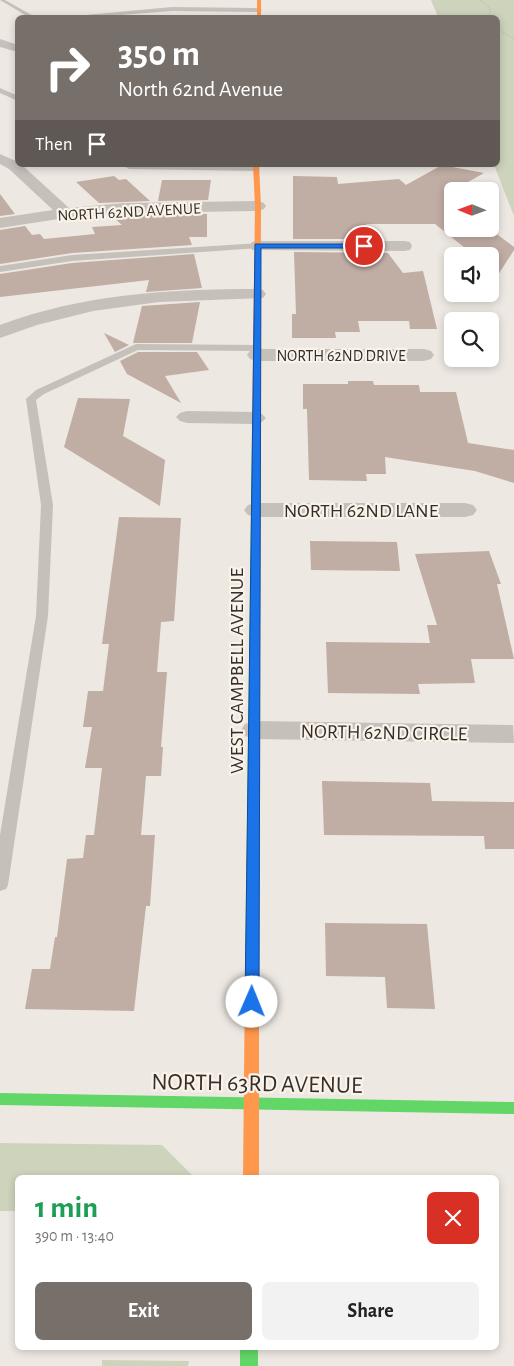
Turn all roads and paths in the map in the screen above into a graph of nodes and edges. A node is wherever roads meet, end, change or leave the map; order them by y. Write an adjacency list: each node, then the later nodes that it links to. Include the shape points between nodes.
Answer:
1 (1, 0): 6 (lane)
2 (174, 0): 4 (lane)
3 (480, 0): 8 (path, via 490,8)
4 (172, 9): 5 (lane); 7 (lane)
5 (259, 9)
6 (29, 15)
7 (94, 15)
8 (490, 15)
9 (500, 30): 10 (path)
10 (514, 39)
11 (15, 43): 12 (street)
12 (2, 44): 13 (street)
13 (15, 48)
14 (0, 90): 15 (lane)
15 (15, 98)
16 (0, 158): 17 (street)
17 (15, 167)
18 (15, 167): 22 (street)
19 (129, 167): 20 (lane)
20 (256, 167): 21 (street, WEST CAMPBELL AVENUE)
21 (258, 206): 22 (street, NORTH 62ND AVENUE, via 124,208); 24 (street, WEST CAMPBELL AVENUE)
22 (65, 213): 23 (street, NORTH 62ND AVENUE)
23 (0, 223)
24 (258, 246): 25 (street); 26 (lane, via 72,258); 27 (street, WEST CAMPBELL AVENUE)
25 (404, 246)
26 (0, 269)
27 (257, 294): 28 (street, via 166,296 109,302); 29 (street, WEST CAMPBELL AVENUE)
28 (0, 332)
29 (257, 352): 30 (street, NORTH 62ND DRIVE); 32 (street, WEST CAMPBELL AVENUE); 37 (lane, via 136,347 40,392 32,400 47,505 42,616)
30 (424, 355)
31 (186, 417): 32 (street)
32 (255, 418): 33 (street, WEST CAMPBELL AVENUE)
33 (256, 510): 34 (street, NORTH 62ND LANE); 35 (street, WEST CAMPBELL AVENUE)
34 (465, 510)
35 (255, 730): 36 (street, NORTH 62ND CIRCLE); 39 (street, WEST CAMPBELL AVENUE)
36 (513, 734)
37 (0, 885)
38 (0, 1098): 39 (street, NORTH 63RD AVENUE)
39 (252, 1104): 40 (street, NORTH 63RD AVENUE); 41 (street, WEST CAMPBELL AVENUE)
40 (514, 1108)
41 (251, 1175)
42 (249, 1350): 43 (street)
43 (249, 1366)

